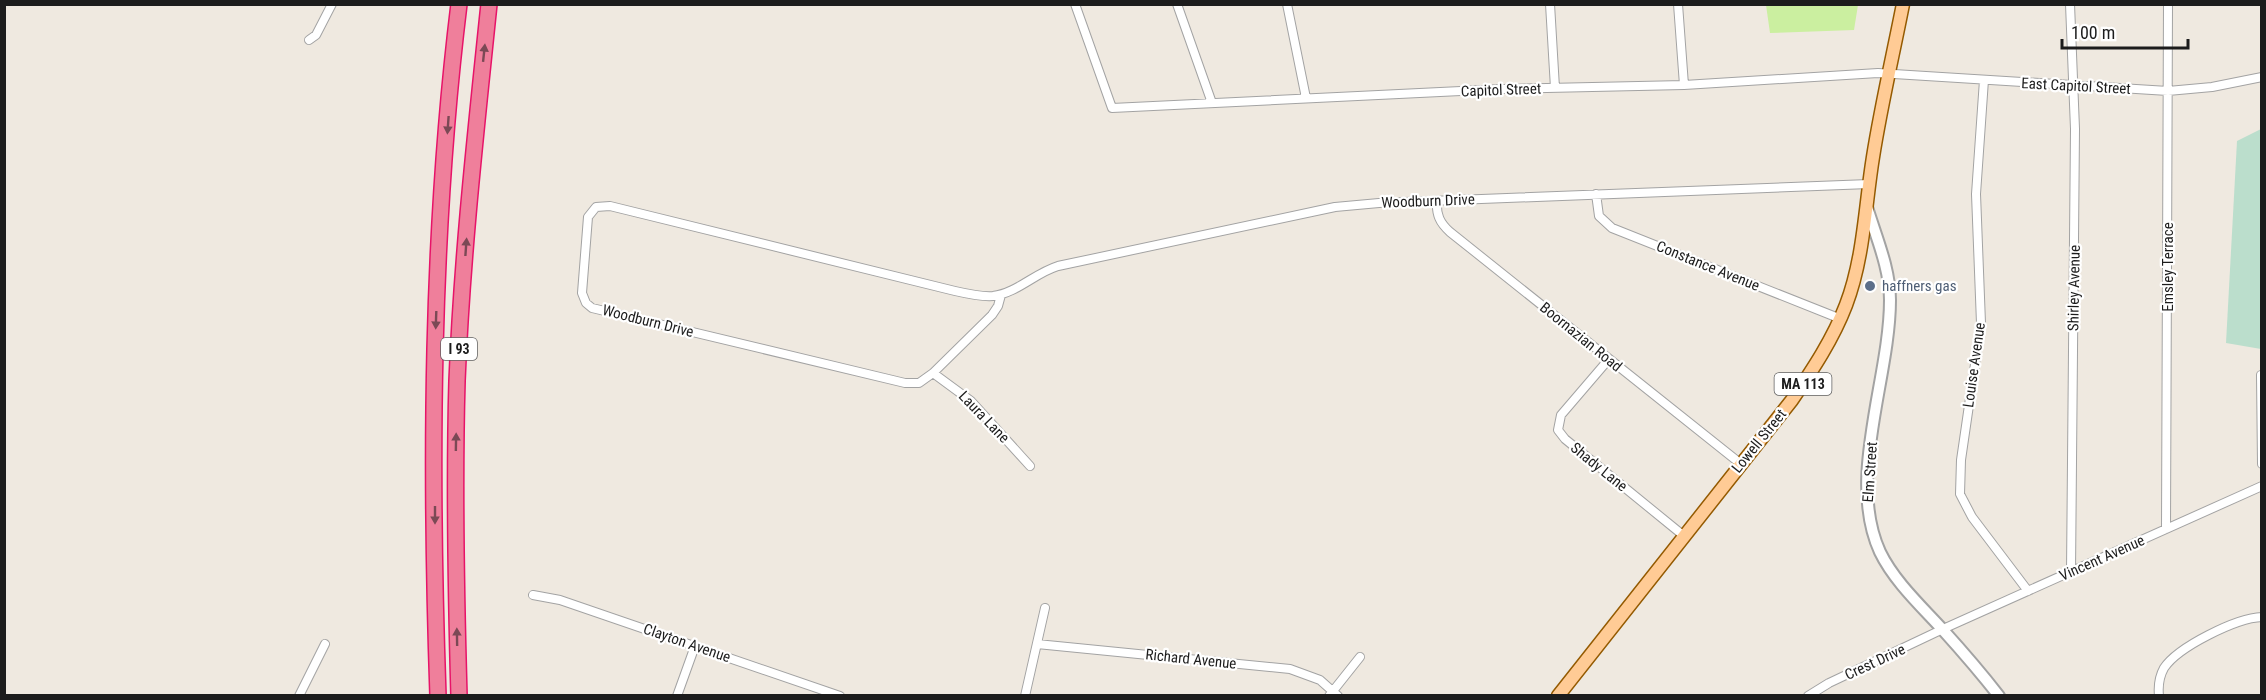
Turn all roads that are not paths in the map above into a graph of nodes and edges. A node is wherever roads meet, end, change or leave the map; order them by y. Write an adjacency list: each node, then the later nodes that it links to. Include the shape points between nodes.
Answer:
1 (332, 4): 12 (street, via 316,36)
2 (459, 4): 49 (highway, I 93, one-way to 49, via 437,303 434,482)
3 (489, 4): 50 (highway, I 93, one-way to 3, via 455,493 458,381 469,209)
4 (1075, 4): 21 (street, Capitol Street, via 1112,108)
5 (1177, 4): 21 (street)
6 (1287, 4): 20 (street)
7 (1550, 4): 18 (street)
8 (1678, 4): 16 (street)
9 (1903, 4): 13 (main road, Lowell Street / MA 113)
10 (2070, 4): 17 (street, Shirley Avenue)
11 (2168, 4): 19 (street, Emsley Terrace)
12 (309, 40)
13 (1890, 74): 15 (street, East Capitol Street); 16 (street, Capitol Street); 22 (main road, Lowell Street / MA 113)
14 (2262, 77): 19 (street, East Capitol Street)
15 (1984, 80): 17 (street, East Capitol Street); 38 (street, Louise Avenue, via 1976,194 1981,323 1961,460 1960,494 1972,517)
16 (1684, 85): 18 (street, Capitol Street)
17 (2073, 86): 19 (street, East Capitol Street); 37 (street, Shirley Avenue)
18 (1555, 88): 20 (street, Capitol Street)
19 (2168, 91): 35 (street, Emsley Terrace)
20 (1306, 98): 21 (street, Capitol Street)
21 (1212, 103)
22 (1869, 183): 23 (street, Woodburn Drive); 25 (main road, Lowell Street / MA 113)
23 (1596, 194): 24 (street, Woodburn Drive); 27 (street, Constance Avenue, via 1599,216 1612,228)
24 (1437, 201): 26 (street, Woodburn Drive, via 1315,210 1047,269); 28 (street, Boornazian Road, via 1444,227)
25 (1867, 207): 27 (main road, Lowell Street / MA 113, via 1852,286); 42 (street, Elm Street, via 1882,253 1890,298 1868,467 1869,522 1888,566)
26 (1001, 295): 29 (street, Woodburn Drive, via 992,315); 29 (street, Woodburn Drive, via 956,291 610,206 598,206 590,213 582,290 592,308 910,384)
27 (1841, 319): 31 (main road, Lowell Street / MA 113, via 1792,400)
28 (1609, 359): 31 (street, Boornazian Road); 36 (street, Shady Lane, via 1561,415 1558,430 1564,439)
29 (933, 373): 33 (street, Laura Lane, via 971,401)
30 (2261, 375): 32 (street)
31 (1741, 464): 36 (main road, Lowell Street / MA 113)
32 (2262, 464)
33 (1030, 466)
34 (2262, 486): 35 (street, Vincent Avenue)
35 (2166, 529): 37 (street, Vincent Avenue)
36 (1684, 536): 54 (main road, Lowell Street / MA 113)
37 (2071, 572): 38 (street, Vincent Avenue)
38 (2028, 591): 42 (street, Vincent Avenue)
39 (533, 595): 45 (street, Clayton Avenue, via 560,600)
40 (1045, 608): 44 (street)
41 (2262, 616): 57 (street, via 2225,628 2172,659 2162,673)
42 (1942, 629): 55 (street, Crest Drive); 56 (street, Elm Street)
43 (325, 644): 48 (street)
44 (1037, 644): 47 (street, Richard Avenue, via 1290,669 1311,675); 53 (street)
45 (695, 646): 51 (street); 52 (street, Clayton Avenue)
46 (1360, 657): 47 (street)
47 (1333, 694)
48 (299, 696)
49 (438, 696)
50 (459, 696)
51 (677, 696)
52 (840, 696)
53 (1025, 696)
54 (1558, 696)
55 (1808, 696)
56 (1999, 696)
57 (2159, 696)

